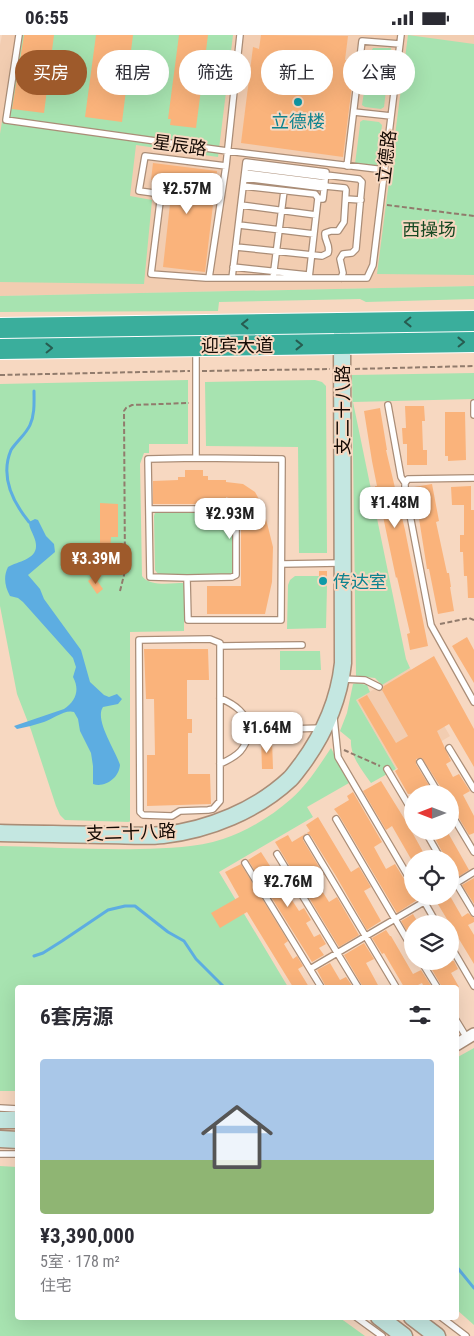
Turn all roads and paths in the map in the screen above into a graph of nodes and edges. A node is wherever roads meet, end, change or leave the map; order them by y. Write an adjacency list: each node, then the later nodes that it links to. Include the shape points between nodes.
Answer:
1 (18, 35): 7 (lane, 星辰路, via 6,120)
2 (240, 35): 7 (lane)
3 (401, 35): 4 (lane, 立德路)
4 (400, 44): 5 (lane, via 362,41); 6 (lane, 立德路)
5 (354, 112): 6 (lane); 9 (lane)
6 (391, 116): 10 (lane, 立德路)
7 (227, 151): 8 (lane); 9 (lane, 星辰路)
8 (226, 166): 32 (lane); 32 (lane, via 145,156 140,191 161,194 151,274)
9 (347, 166): 10 (lane, 星辰路)
10 (385, 170): 18 (lane, 立德路)
11 (245, 173): 12 (lane); 12 (lane, via 246,162 326,172); 13 (lane)
12 (325, 182): 15 (lane, via 323,199); 16 (lane, via 345,188); 17 (lane, via 361,180)
13 (243, 186): 14 (lane); 19 (lane)
14 (284, 191): 15 (lane, via 316,194); 20 (lane)
15 (318, 198): 21 (lane)
16 (346, 199): 17 (lane); 28 (lane, via 344,222 340,229 325,233 328,253)
17 (361, 200): 34 (lane, via 356,249 343,254 340,259)
18 (381, 204): 22 (path); 34 (lane, 立德路, via 374,265 367,278)
19 (241, 205): 20 (lane); 23 (lane)
20 (282, 210): 21 (lane); 24 (lane)
21 (316, 215): 25 (lane)
22 (474, 216)
23 (238, 225): 24 (lane); 26 (lane)
24 (279, 230): 25 (lane); 27 (lane)
25 (314, 234): 28 (lane)
26 (236, 247): 27 (lane); 29 (lane)
27 (276, 251): 28 (lane); 30 (lane)
28 (311, 255): 31 (lane)
29 (233, 267): 30 (lane); 33 (lane)
30 (273, 275): 31 (lane); 33 (lane)
31 (309, 276): 34 (lane)
32 (209, 278): 33 (lane)
33 (232, 278)
34 (341, 278)
35 (474, 321): 36 (highway, 迎宾大道, one-way to 36)
36 (342, 324): 38 (highway, 迎宾大道, one-way to 38); 40 (street, 支二十八路)
37 (0, 328): 38 (highway, 迎宾大道)
38 (196, 335): 40 (highway, 迎宾大道, one-way to 40); 41 (highway, 迎宾大道, one-way to 38); 44 (lane)
39 (474, 341): 40 (highway, 迎宾大道, one-way to 39)
40 (342, 345): 43 (street, 支二十八路)
41 (0, 349)
42 (474, 366): 43 (path)
43 (342, 369): 44 (path); 54 (street, 支二十八路)
44 (196, 371): 45 (path); 46 (lane)
45 (0, 375)
46 (196, 403): 50 (lane); 57 (path, via 132,405 124,411 125,571)
47 (474, 403): 49 (lane)
48 (388, 405): 52 (lane, via 401,477)
49 (474, 415)
50 (196, 458): 53 (lane, via 148,459); 55 (lane, via 282,459)
51 (474, 478): 52 (lane, via 408,479)
52 (405, 483): 59 (lane)
53 (149, 509): 56 (lane, via 150,577); 56 (lane, via 235,511 236,575)
54 (343, 563): 55 (lane); 62 (street, 支二十八路)
55 (282, 564): 56 (lane, via 282,620 188,620)
56 (187, 578)
57 (120, 591)
58 (474, 619): 59 (path)
59 (431, 625): 65 (lane)
60 (302, 645): 61 (lane)
61 (220, 646): 64 (lane); 72 (lane, via 210,639 139,640 140,812 146,816 172,816 180,811 213,809 220,801)
62 (341, 679): 63 (lane, via 364,680); 66 (street, 支二十八路)
63 (379, 687)
64 (220, 698): 68 (lane, via 244,715); 72 (lane)
65 (474, 702)
66 (333, 706): 67 (street, 支二十八路); 69 (lane)
67 (324, 728): 68 (lane); 79 (street, 支二十八路, via 290,778 258,802 222,821 163,835)
68 (251, 730): 72 (lane, via 241,753)
69 (335, 745): 73 (path); 84 (lane, via 338,757)
70 (450, 748): 75 (lane)
71 (420, 762): 74 (lane)
72 (220, 764)
73 (387, 769): 76 (lane)
74 (434, 785)
75 (474, 789)
76 (404, 798)
77 (336, 819): 90 (lane)
78 (459, 827): 81 (lane)
79 (0, 833)
80 (307, 838): 92 (lane)
81 (474, 852)
82 (277, 853): 93 (lane)
83 (245, 863): 95 (lane)
84 (404, 869)
85 (474, 873): 86 (lane)
86 (459, 881)
87 (459, 888): 89 (lane)
88 (414, 905): 90 (lane)
89 (474, 913)
90 (395, 919): 91 (lane); 92 (lane)
91 (404, 934)
92 (365, 937): 93 (lane); 99 (lane)
93 (337, 953): 95 (lane); 98 (lane)
94 (459, 960): 101 (lane)
95 (310, 969): 97 (lane)
96 (426, 970): 100 (lane)
97 (320, 985)
98 (357, 985)
99 (395, 985)
100 (435, 985)
101 (474, 986)
102 (459, 1023): 103 (lane)
103 (470, 1036): 104 (street)
104 (459, 1043)
105 (0, 1108): 106 (lane)
106 (15, 1109)
107 (0, 1120): 108 (street)
108 (15, 1120)
109 (0, 1139): 110 (street)
110 (15, 1140)
111 (0, 1154): 112 (lane)
112 (15, 1154)
113 (360, 1320): 117 (lane)
114 (383, 1320): 118 (street)
115 (416, 1320): 119 (street)
116 (445, 1320): 120 (lane)
117 (382, 1336)
118 (404, 1336)
119 (437, 1336)
120 (466, 1336)

